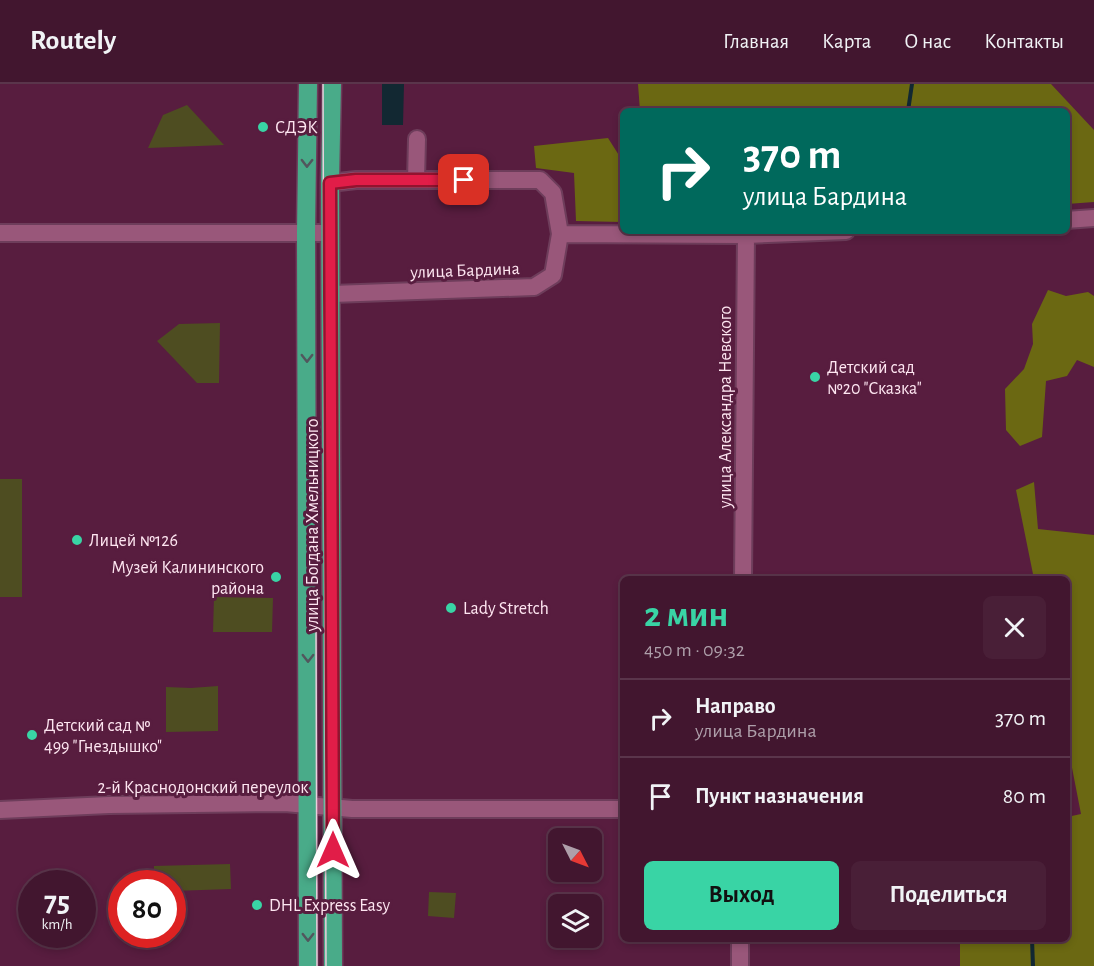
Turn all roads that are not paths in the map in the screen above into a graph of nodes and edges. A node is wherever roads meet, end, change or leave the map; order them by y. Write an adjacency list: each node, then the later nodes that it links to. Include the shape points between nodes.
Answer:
1 (308, 84): 9 (highway, улица Богдана Хмельницкого, one-way to 9)
2 (332, 84): 5 (highway, улица Богдана Хмельницкого)
3 (417, 139): 4 (street)
4 (416, 180): 5 (street, улица Бардина); 11 (street, улица Бардина, via 540,180 553,193)
5 (330, 183): 10 (highway, улица Богдана Хмельницкого)
6 (1094, 218): 7 (street)
7 (1070, 220)
8 (0, 233): 9 (street)
9 (306, 233): 10 (street); 16 (highway, улица Богдана Хмельницкого, one-way to 16)
10 (330, 233): 14 (highway, улица Богдана Хмельницкого)
11 (560, 234): 13 (street); 14 (street, улица Бардина, via 553,275 534,287)
12 (771, 234): 13 (street)
13 (746, 235): 15 (street, улица Александра Невского)
14 (332, 294): 17 (highway, улица Богдана Хмельницкого)
15 (743, 576)
16 (308, 806): 17 (street, 2-й Краснодонский переулок); 19 (street, 2-й Краснодонский переулок, via 285,803); 21 (highway, улица Богдана Хмельницкого, one-way to 21)
17 (333, 808): 18 (street, 2-й Краснодонский переулок); 22 (highway, улица Богдана Хмельницкого)
18 (620, 809)
19 (0, 810)
20 (740, 942): 23 (street)
21 (308, 966)
22 (333, 966)
23 (740, 966)

